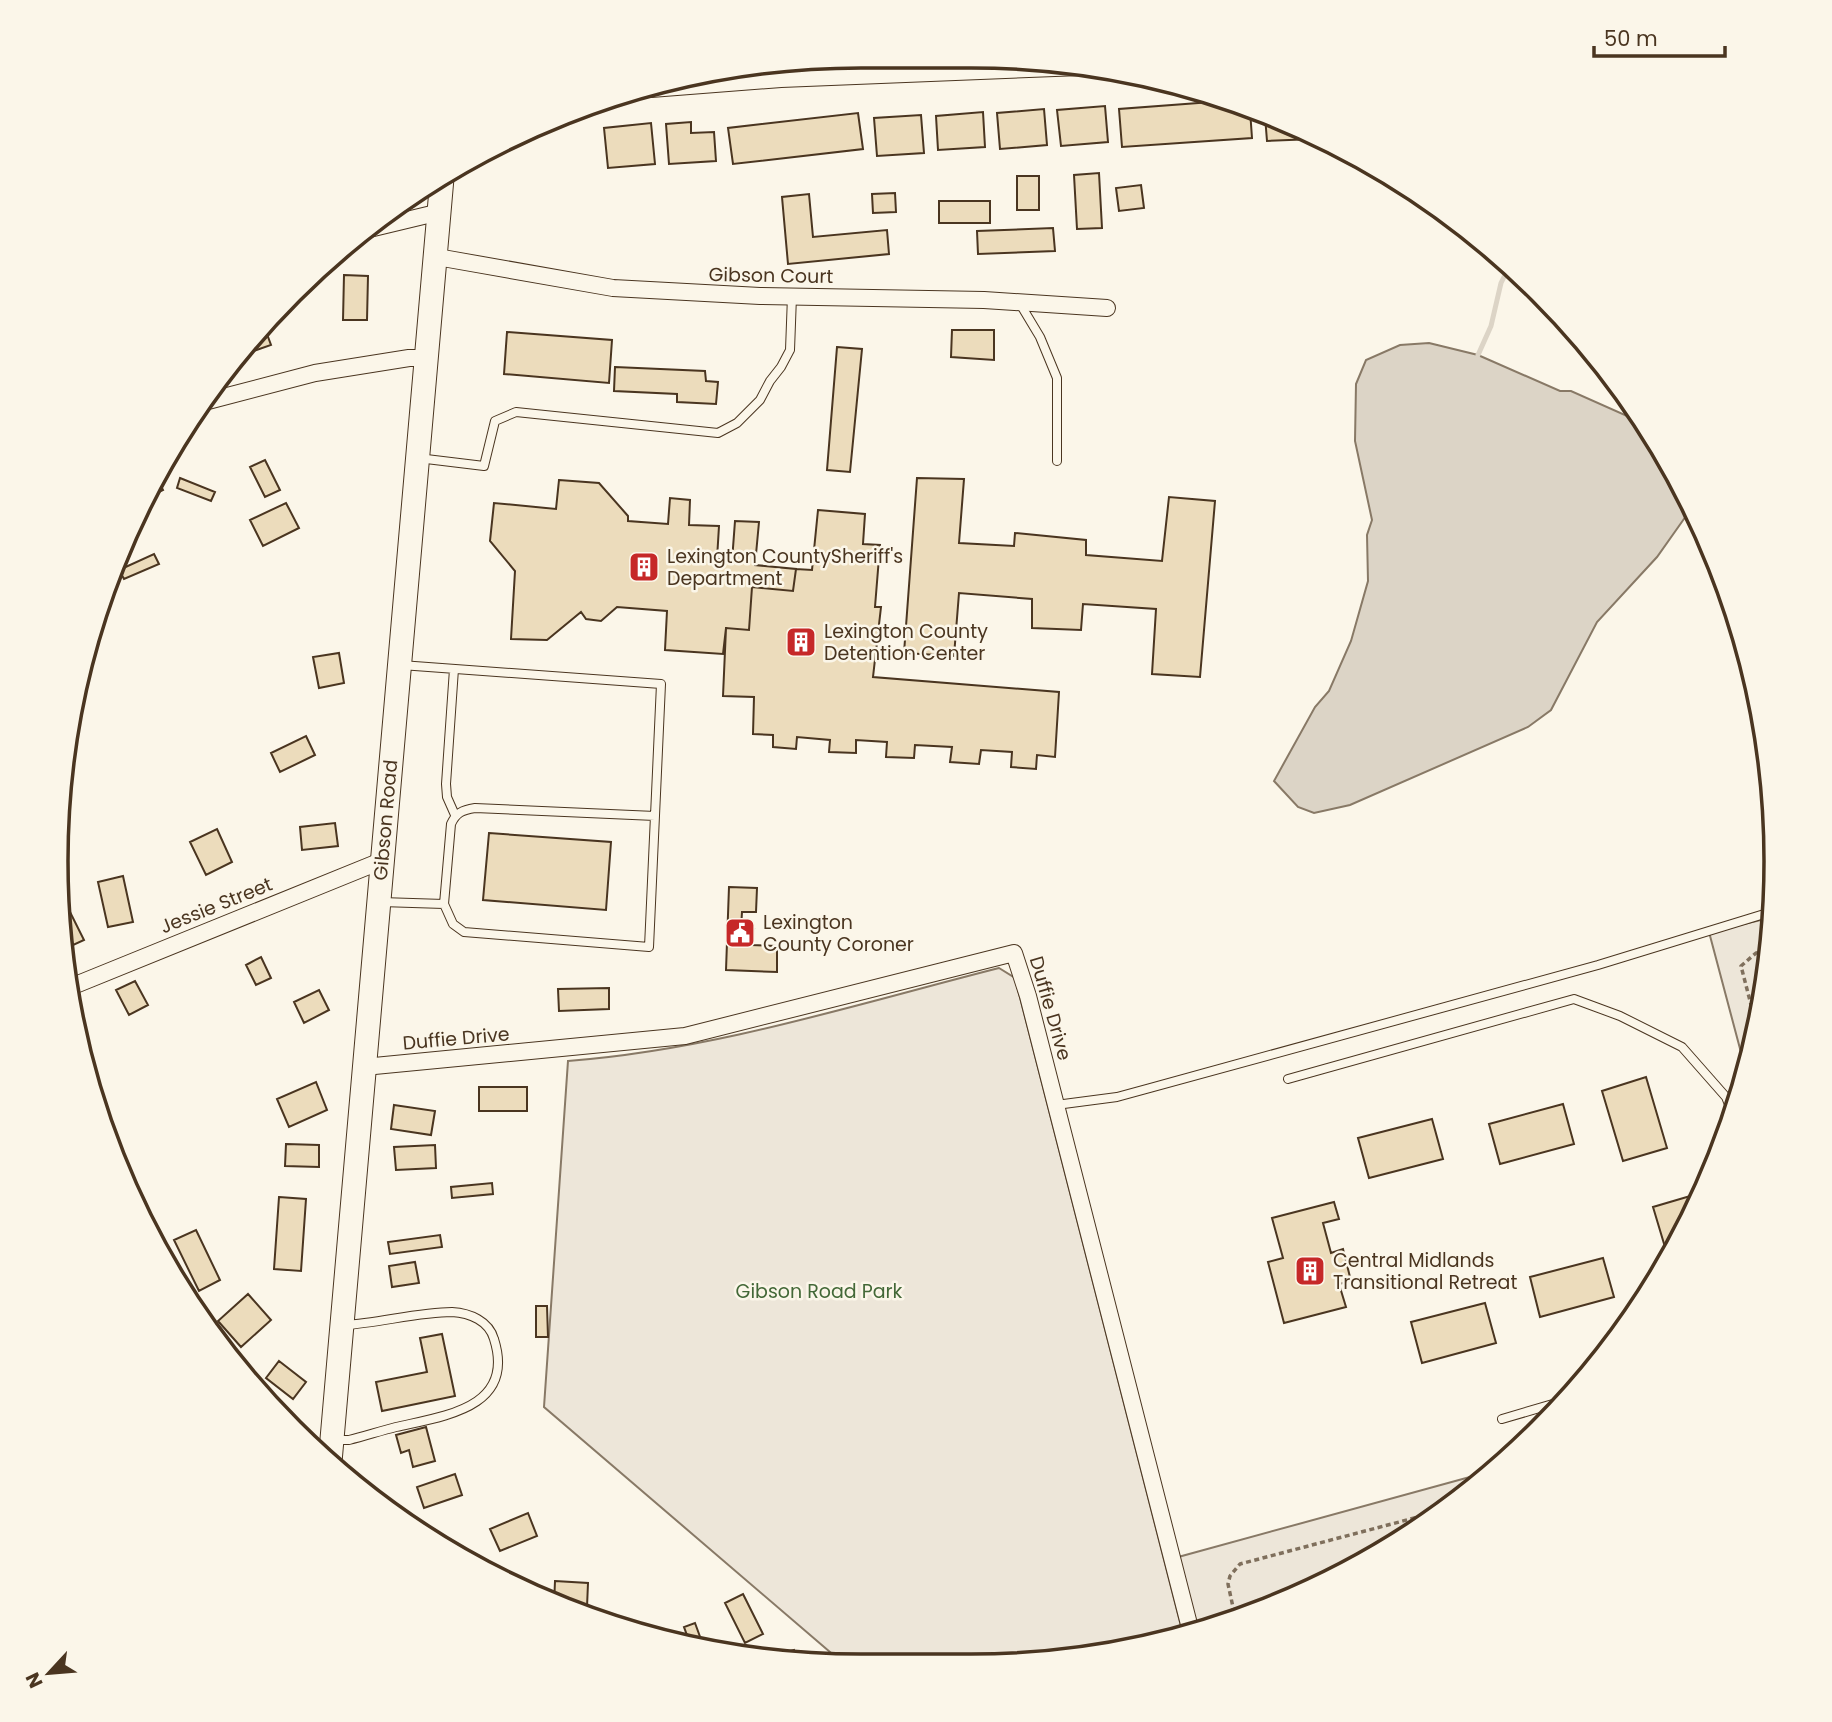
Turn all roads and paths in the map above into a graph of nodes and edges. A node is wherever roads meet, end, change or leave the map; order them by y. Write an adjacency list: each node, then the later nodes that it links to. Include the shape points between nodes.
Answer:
1 (980, 68): 2 (street)
2 (695, 86)
3 (441, 189): 4 (street, Gibson Road)
4 (440, 212): 5 (street); 6 (street, Gibson Road)
5 (389, 224)
6 (437, 257): 7 (street, Gibson Court, via 613,288); 10 (street, Gibson Road)
7 (792, 296): 8 (street, Gibson Court); 12 (lane, via 790,350 781,368 760,400 737,423 718,433 516,412 495,421 484,466)
8 (1019, 302): 9 (street, Gibson Court); 13 (lane, via 1057,378)
9 (1107, 308)
10 (425, 358): 11 (street, via 315,373); 12 (street, Gibson Road)
11 (218, 398)
12 (416, 458): 14 (street, Gibson Road)
13 (1057, 461)
14 (398, 664): 15 (lane); 18 (street, Gibson Road)
15 (454, 668): 16 (lane, via 446,784); 17 (lane, via 662,684)
16 (455, 815): 17 (lane, via 475,808); 20 (lane)
17 (655, 816): 20 (lane, via 649,947 464,932 453,924)
18 (381, 861): 19 (street, Gibson Road); 23 (street, Jessie Street)
19 (378, 902): 20 (lane); 25 (street, Gibson Road)
20 (444, 904)
21 (1762, 915): 28 (lane, via 1598,965 1117,1097)
22 (1758, 953): 24 (path, via 1741,967)
23 (78, 984)
24 (1751, 1004)
25 (364, 1067): 28 (street, Duffie Drive, via 685,1037 1014,953); 29 (street, Gibson Road)
26 (1288, 1079): 27 (lane, via 1574,999 1682,1047)
27 (1727, 1099)
28 (1056, 1105): 35 (street, Duffie Drive)
29 (342, 1325): 32 (street, Gibson Road); 32 (lane, via 453,1312 479,1318 492,1332 499,1355 496,1377 484,1396 467,1409 349,1440)
30 (1547, 1406): 31 (lane)
31 (1503, 1419)
32 (331, 1451)
33 (1414, 1518): 34 (path, via 1240,1564 1228,1584)
34 (1234, 1609)
35 (1189, 1623)

